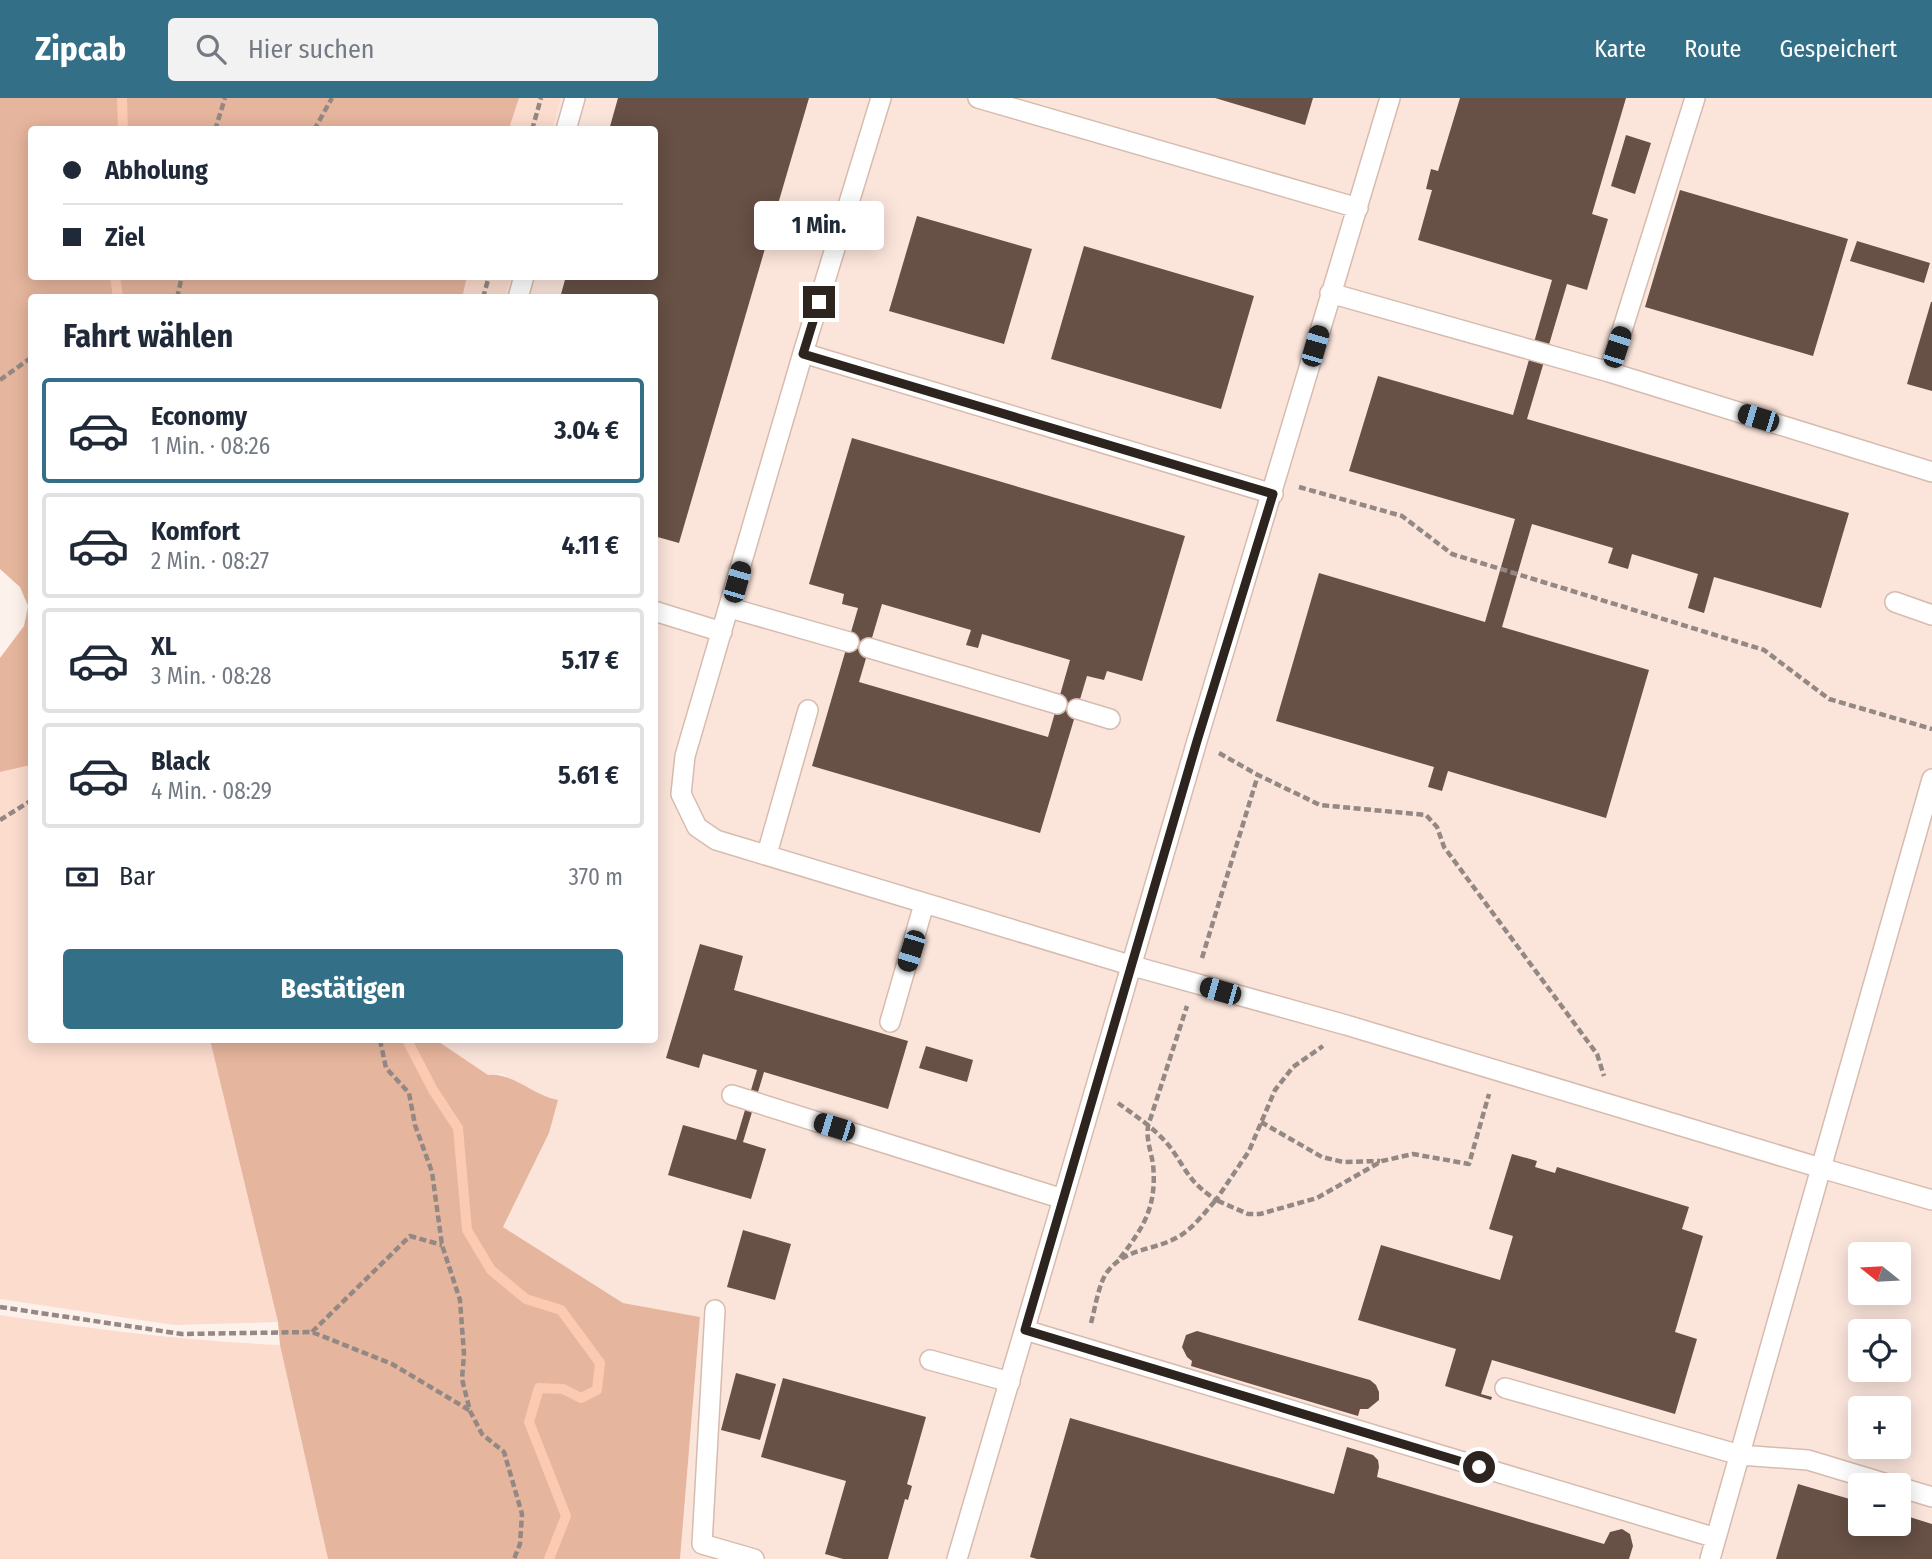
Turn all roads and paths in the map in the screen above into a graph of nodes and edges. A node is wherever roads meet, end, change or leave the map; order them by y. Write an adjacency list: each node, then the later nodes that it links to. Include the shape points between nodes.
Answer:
1 (225, 98): 9 (path)
2 (332, 98): 10 (path)
3 (541, 98): 11 (path)
4 (575, 98): 12 (lane)
5 (881, 98): 15 (lane)
6 (978, 98): 13 (lane)
7 (1390, 98): 13 (lane)
8 (1695, 98): 17 (lane)
9 (216, 126)
10 (316, 126)
11 (533, 126)
12 (567, 126)
13 (1358, 208): 14 (lane)
14 (1330, 293): 17 (lane); 20 (lane)
15 (803, 354): 20 (lane); 22 (lane)
16 (28, 360): 18 (path)
17 (1609, 372): 19 (lane)
18 (0, 380)
19 (1932, 472)
20 (1274, 487): 32 (path, via 1402,516 1452,554 1764,650 1829,699); 33 (lane)
21 (1895, 601): 24 (lane)
22 (730, 608): 25 (lane); 26 (lane)
23 (658, 612): 25 (lane)
24 (1932, 615)
25 (722, 632): 38 (lane, via 685,756 681,794 697,827 716,840)
26 (849, 642)
27 (869, 648): 28 (lane)
28 (1057, 704)
29 (1077, 709): 31 (lane)
30 (808, 710): 38 (lane)
31 (1110, 719)
32 (1932, 729)
33 (1197, 741): 34 (path); 40 (lane)
34 (1258, 775): 41 (path); 48 (path, via 1321,805 1426,816 1597,1054)
35 (1932, 779): 52 (lane)
36 (28, 802): 37 (path)
37 (0, 820)
38 (767, 854): 39 (lane)
39 (924, 904): 40 (lane); 42 (lane)
40 (1132, 966): 41 (lane); 47 (lane)
41 (1195, 984): 43 (lane); 50 (path)
42 (890, 1022)
43 (1346, 1025): 45 (lane); 49 (path, via 1293,1067 1275,1090)
44 (381, 1043): 56 (path, via 386,1068 409,1093 432,1172)
45 (1496, 1070): 48 (lane); 51 (path, via 1469,1164 1413,1154)
46 (732, 1095): 53 (lane)
47 (1094, 1095): 50 (path, via 1118,1104); 53 (lane)
48 (1612, 1106): 52 (lane)
49 (1261, 1122): 51 (path, via 1322,1157 1343,1162); 54 (path, via 1249,1151)
50 (1148, 1126): 54 (path, via 1197,1187); 57 (path, via 1153,1202 1137,1237)
51 (1382, 1161): 54 (path, via 1318,1198 1260,1214 1248,1214)
52 (1821, 1168): 55 (lane); 67 (lane)
53 (1063, 1199): 60 (lane)
54 (1216, 1200): 57 (path, via 1186,1233)
55 (1932, 1200)
56 (442, 1245): 61 (path, via 411,1236); 66 (path, via 460,1300 462,1379)
57 (1120, 1258): 62 (path, via 1105,1273)
58 (0, 1307): 61 (path, via 182,1334)
59 (715, 1310): 73 (lane, via 702,1544)
60 (1025, 1330): 62 (lane); 64 (lane)
61 (312, 1332): 66 (path, via 392,1364)
62 (1083, 1348): 71 (lane)
63 (930, 1360): 64 (lane)
64 (1010, 1382): 74 (lane)
65 (1505, 1388): 67 (lane)
66 (470, 1410): 72 (path, via 482,1434 504,1452 522,1514)
67 (1740, 1455): 68 (lane, via 1808,1460); 71 (lane)
68 (1852, 1473)
69 (1911, 1490): 70 (lane)
70 (1932, 1497)
71 (1716, 1538): 75 (lane)
72 (514, 1559)
73 (754, 1559)
74 (957, 1559)
75 (1710, 1559)

